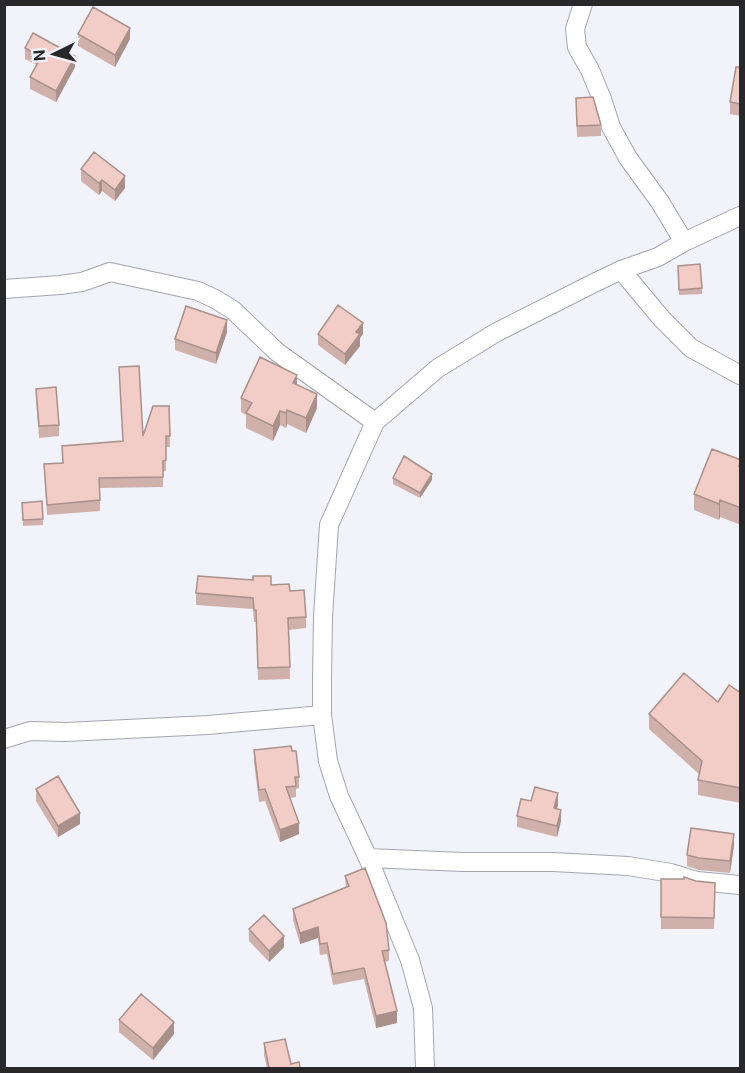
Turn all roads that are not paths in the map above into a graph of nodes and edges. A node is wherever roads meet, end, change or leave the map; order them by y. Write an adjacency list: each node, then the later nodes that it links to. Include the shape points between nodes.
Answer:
1 (583, 4): 3 (street, via 575,28 577,46 611,127)
2 (741, 216): 3 (street)
3 (684, 242): 4 (street, via 658,257)
4 (621, 270): 6 (street, via 691,348); 7 (street, via 496,332 438,368)
5 (4, 289): 7 (street, via 82,282 110,272 198,291 233,310 277,352)
6 (741, 375)
7 (375, 422): 8 (street, via 329,525)
8 (322, 715): 9 (street, via 208,725 30,731); 10 (street, via 328,761 339,796)
9 (4, 739)
10 (368, 858): 11 (street, via 628,866 697,881); 12 (street, via 410,960 423,1008)
11 (741, 885)
12 (424, 1068)

